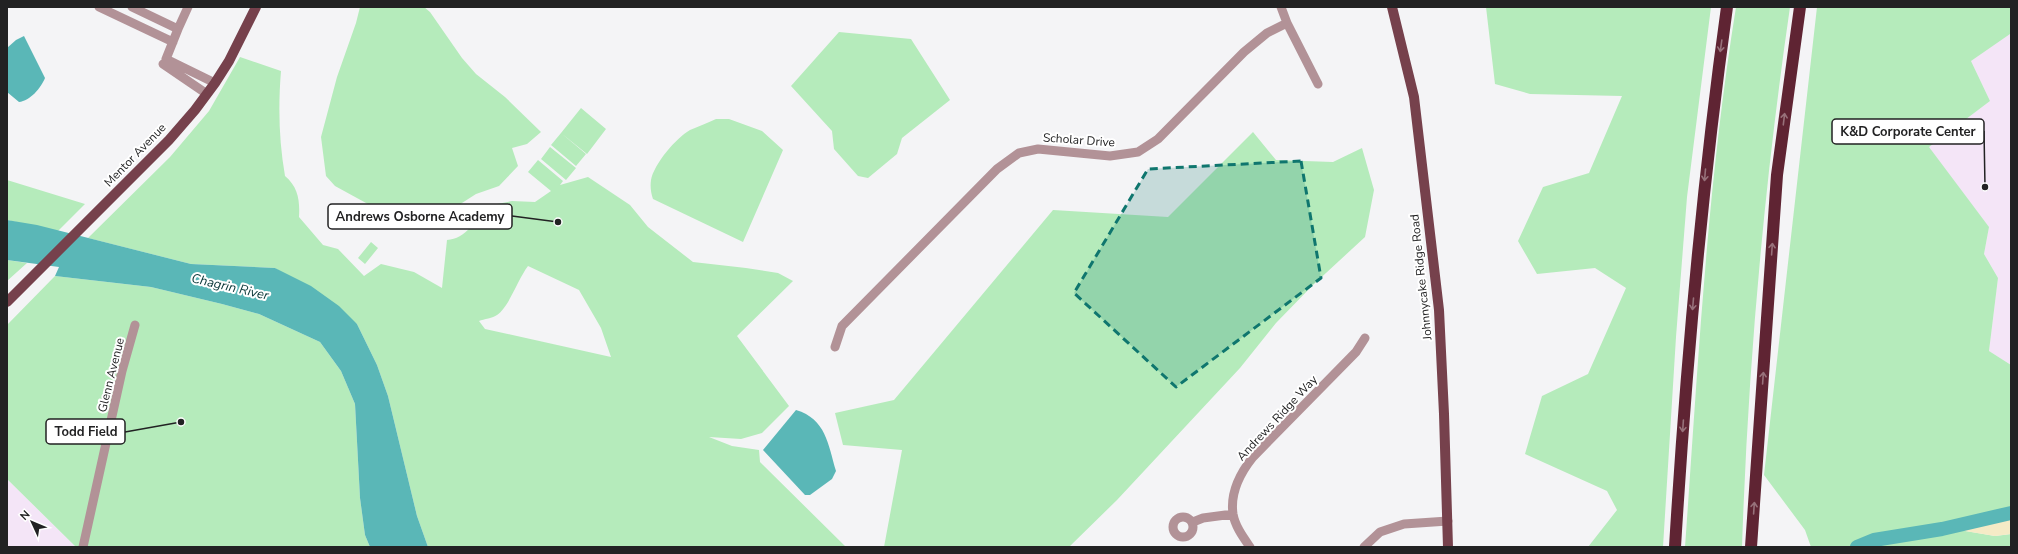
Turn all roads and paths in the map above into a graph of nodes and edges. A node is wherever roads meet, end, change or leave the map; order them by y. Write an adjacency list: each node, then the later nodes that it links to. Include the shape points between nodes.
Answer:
1 (99, 7): 11 (street)
2 (132, 7): 10 (street)
3 (188, 7): 10 (street)
4 (256, 7): 13 (main road, Mentor Avenue)
5 (1282, 7): 9 (street)
6 (1392, 7): 21 (main road, Johnnycake Ridge Road, via 1414,97 1439,310)
7 (1727, 7): 27 (highway, one-way to 27, via 1708,149)
8 (1800, 7): 28 (highway, one-way to 8, via 1777,175)
9 (1287, 23): 14 (street); 19 (street, Scholar Drive, via 1267,33 1244,52 1158,139 1138,152 1110,156 1038,149 1018,153 996,169 842,326)
10 (178, 29): 11 (street)
11 (173, 42): 13 (street, via 166,59)
12 (163, 64): 15 (street)
13 (215, 83): 15 (main road, Mentor Avenue)
14 (1318, 84)
15 (207, 94): 16 (main road, Mentor Avenue, via 169,140)
16 (9, 300)
17 (135, 325): 23 (street, Glenn Avenue, via 122,371)
18 (1365, 338): 20 (street, Andrews Ridge Way, via 1356,352 1247,464 1238,481)
19 (836, 347)
20 (1233, 514): 22 (street); 24 (street)
21 (1448, 521): 25 (street, via 1404,524 1380,532); 26 (main road, Johnnycake Ridge Road)
22 (1193, 522)
23 (84, 547)
24 (1250, 547)
25 (1364, 547)
26 (1448, 547)
27 (1675, 547)
28 (1751, 547)

